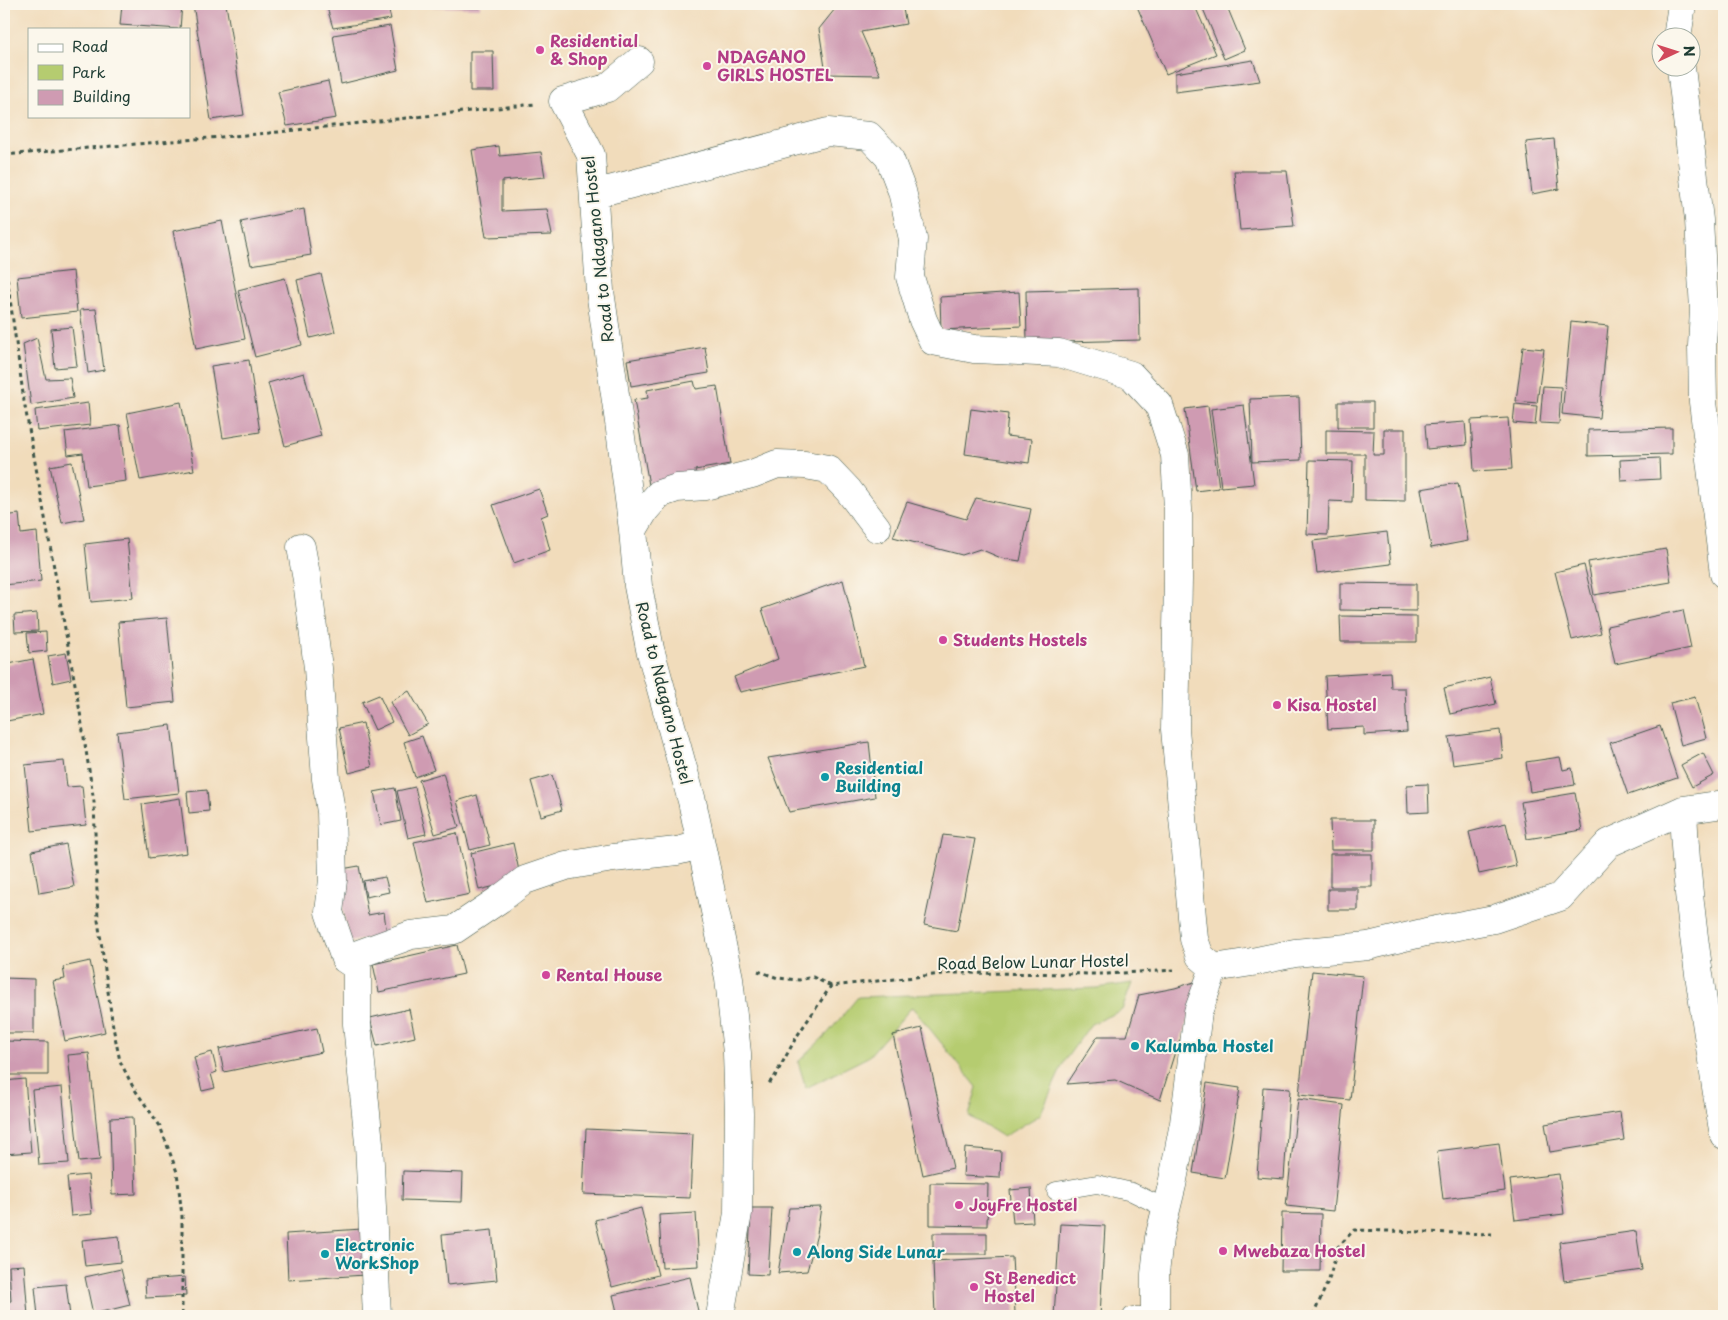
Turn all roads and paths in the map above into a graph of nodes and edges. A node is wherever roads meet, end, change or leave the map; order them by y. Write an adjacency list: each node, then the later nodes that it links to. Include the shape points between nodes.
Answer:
1 (1682, 4): 2 (street)
2 (1678, 28)
3 (639, 61): 5 (street, via 607,88)
4 (1682, 78): 12 (street, via 1699,220 1704,310 1703,402)
5 (563, 101): 6 (path, via 269,134); 7 (street, Road to Ndagano Hostel, via 591,156)
6 (4, 154)
7 (594, 194): 10 (street, Road to Ndagano Hostel, via 600,291); 17 (street, via 828,132 868,136 889,157 902,191 913,239 910,277 933,341 974,349 1059,353 1131,375 1160,405 1175,455 1178,580 1175,729 1190,903 1194,939 1200,956)
8 (4, 255): 25 (path, via 24,401 92,793 98,920 113,1027 120,1061 133,1087 160,1126 177,1172 182,1216)
9 (876, 528): 10 (street, via 828,469 777,464 705,486 677,488 659,494)
10 (633, 530): 15 (street, Road to Ndagano Hostel, via 638,586 650,649)
11 (301, 547): 16 (street, via 318,668 331,812 333,880 329,912)
12 (1724, 574)
13 (1724, 804): 14 (street)
14 (1683, 810): 17 (street, via 1609,843 1560,897 1503,916 1368,946 1296,953); 21 (street, via 1699,983)
15 (701, 845): 16 (street, via 566,866 525,880 454,930 411,935); 18 (street, Road to Ndagano Hostel)
16 (345, 959): 26 (street, via 357,967 357,1024 369,1143)
17 (1214, 968): 19 (path, Road Below Lunar Hostel, via 1106,974 952,973); 23 (street, via 1198,1012 1184,1123)
18 (729, 978): 19 (path, via 755,970 778,978 798,980 813,977); 20 (street, Road to Ndagano Hostel)
19 (831, 986): 20 (path, via 796,1036 774,1078)
20 (739, 1114): 27 (street, Road to Ndagano Hostel, via 738,1213)
21 (1724, 1135)
22 (1056, 1191): 23 (lane, via 1097,1184 1132,1192)
23 (1167, 1209): 29 (street, via 1159,1238)
24 (1492, 1234): 30 (path, via 1354,1230 1338,1247)
25 (182, 1316)
26 (377, 1316)
27 (720, 1316)
28 (1132, 1316): 29 (lane)
29 (1155, 1316)
30 (1313, 1316)

